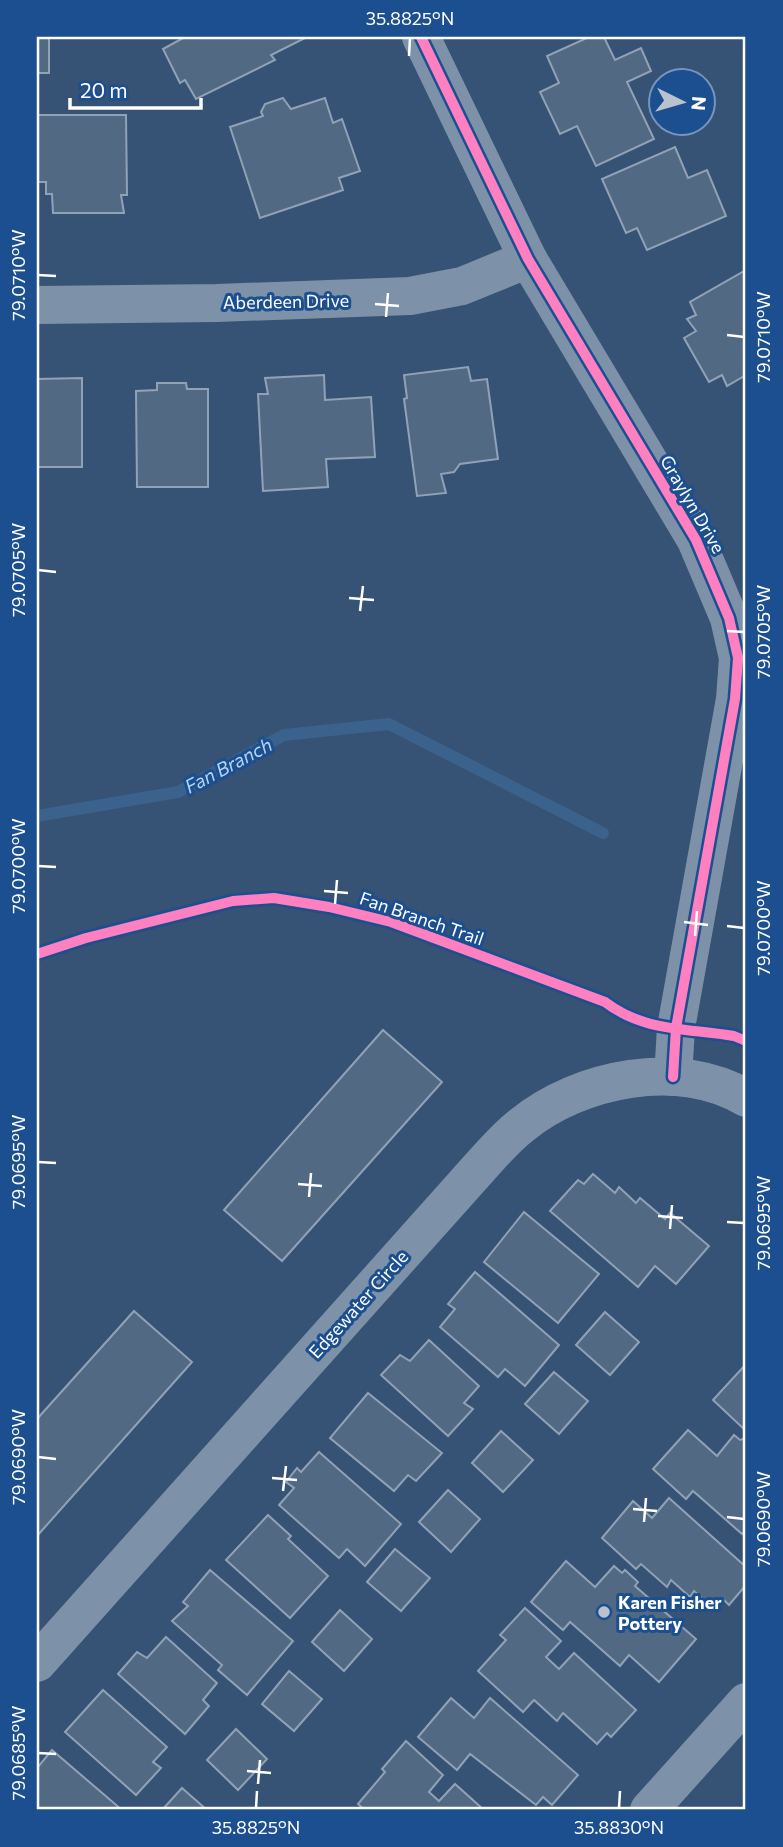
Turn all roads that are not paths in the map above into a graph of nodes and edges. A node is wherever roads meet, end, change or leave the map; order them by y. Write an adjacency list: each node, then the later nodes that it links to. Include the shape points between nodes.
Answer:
1 (421, 37): 2 (street, Graylyn Drive)
2 (528, 258): 3 (street, Aberdeen Drive, via 462,286 410,296); 4 (street, Graylyn Drive, via 696,540 729,618 738,658 735,699 676,1028)
3 (37, 305)
4 (673, 1077): 5 (street, Edgewater Circle, via 730,1088); 6 (street, Edgewater Circle, via 640,1077 584,1090 521,1125)
5 (746, 1098)
6 (37, 1663)
7 (746, 1702): 8 (street)
8 (649, 1810)

